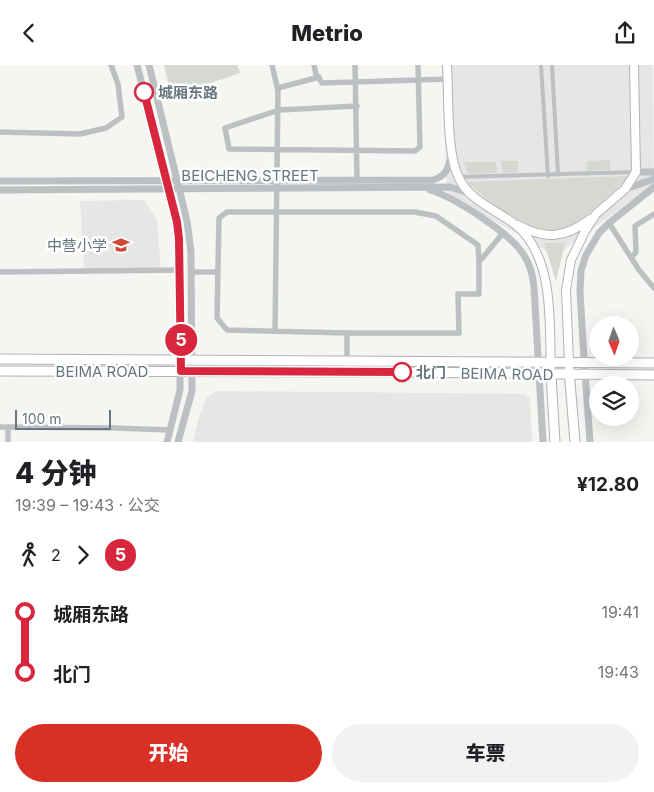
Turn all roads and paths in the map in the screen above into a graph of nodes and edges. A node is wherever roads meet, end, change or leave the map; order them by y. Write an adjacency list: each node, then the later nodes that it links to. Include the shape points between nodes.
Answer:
1 (111, 65): 19 (street, via 118,84 122,117 106,128 80,134)
2 (137, 65): 32 (street)
3 (149, 65): 33 (street)
4 (272, 65): 16 (street)
5 (314, 65): 12 (street)
6 (356, 65): 15 (street)
7 (418, 65): 14 (street)
8 (447, 65): 13 (main road)
9 (541, 65): 26 (street)
10 (552, 65): 25 (street)
11 (634, 65): 23 (main road)
12 (319, 77): 15 (street, via 322,83); 16 (street)
13 (448, 79): 14 (street); 22 (main road)
14 (418, 80): 15 (street); 21 (street, via 420,147 415,151)
15 (357, 81): 17 (street)
16 (278, 88): 18 (street)
17 (357, 106): 18 (street); 21 (street)
18 (278, 110): 20 (street); 20 (street, via 225,128 229,149)
19 (0, 132)
20 (278, 150): 21 (street); 31 (street)
21 (357, 151): 29 (street)
22 (451, 154): 27 (main road); 29 (street, BEICHENG STREET, via 448,170 438,178)
23 (636, 172): 24 (street); 25 (street); 36 (main road)
24 (654, 172)
25 (558, 175): 26 (street)
26 (548, 176): 27 (street)
27 (458, 177): 38 (main road)
28 (654, 179): 36 (street)
29 (357, 180): 31 (street, BEICHENG STREET)
30 (0, 181): 32 (street, BEICHENG STREET)
31 (277, 184): 33 (street, BEICHENG STREET); 35 (street, BEICHENG STREET); 39 (street)
32 (168, 185): 33 (street, BEICHENG STREET); 37 (street, BEICHENG STREET); 47 (street, via 177,222)
33 (178, 185): 49 (street, via 188,227)
34 (654, 187): 43 (street)
35 (420, 188): 38 (street, BEICHENG STREET, via 450,187); 44 (street, via 436,192)
36 (625, 189): 40 (main road)
37 (0, 190)
38 (468, 193): 42 (main road)
39 (276, 212): 46 (street, via 415,212 436,216 478,245); 50 (street, via 227,212 220,218); 52 (street)
40 (596, 214): 42 (main road, via 572,231 551,235 533,232); 61 (main road, via 579,242 568,270)
41 (654, 214): 45 (street, via 635,225 636,252)
42 (505, 218): 60 (main road, via 527,237 543,269 548,295)
43 (609, 223): 45 (street); 62 (street, via 591,244 582,271)
44 (503, 233): 46 (street); 59 (street, via 521,251 532,273)
45 (631, 258): 51 (street)
46 (480, 262): 53 (street, via 479,294 458,294 459,333)
47 (181, 270): 48 (street); 55 (street)
48 (0, 272)
49 (192, 272): 50 (street); 56 (street)
50 (218, 272): 52 (street, via 217,318 227,330)
51 (654, 288)
52 (275, 331): 53 (street)
53 (347, 333): 58 (street)
54 (0, 359): 55 (main road, BEIMA ROAD)
55 (181, 359): 56 (main road, BEIMA ROAD); 65 (street)
56 (193, 359): 57 (main road, BEIMA ROAD); 66 (street)
57 (312, 361): 58 (main road, BEIMA ROAD); 67 (main road)
58 (347, 361): 59 (main road, BEIMA ROAD)
59 (538, 362): 60 (main road, BEIMA ROAD); 68 (street)
60 (550, 362): 61 (main road, BEIMA ROAD); 69 (main road)
61 (569, 363): 62 (main road, BEIMA ROAD); 70 (main road)
62 (584, 363): 63 (main road, BEIMA ROAD); 71 (street)
63 (654, 363)
64 (0, 371): 65 (main road, BEIMA ROAD)
65 (181, 371): 66 (main road, BEIMA ROAD); 75 (street, via 179,399)
66 (192, 371): 67 (main road, BEIMA ROAD); 78 (street, via 191,397)
67 (312, 372): 68 (main road, BEIMA ROAD)
68 (539, 375): 69 (main road, BEIMA ROAD); 79 (street)
69 (551, 375): 70 (main road, BEIMA ROAD); 80 (main road)
70 (570, 375): 71 (main road, BEIMA ROAD); 81 (main road)
71 (585, 375): 72 (main road, BEIMA ROAD); 82 (street)
72 (654, 375)
73 (0, 427): 74 (street)
74 (8, 427): 75 (street); 76 (street)
75 (170, 430): 77 (street)
76 (8, 442)
77 (167, 442)
78 (178, 442)
79 (543, 442)
80 (555, 442)
81 (575, 442)
82 (590, 442)

